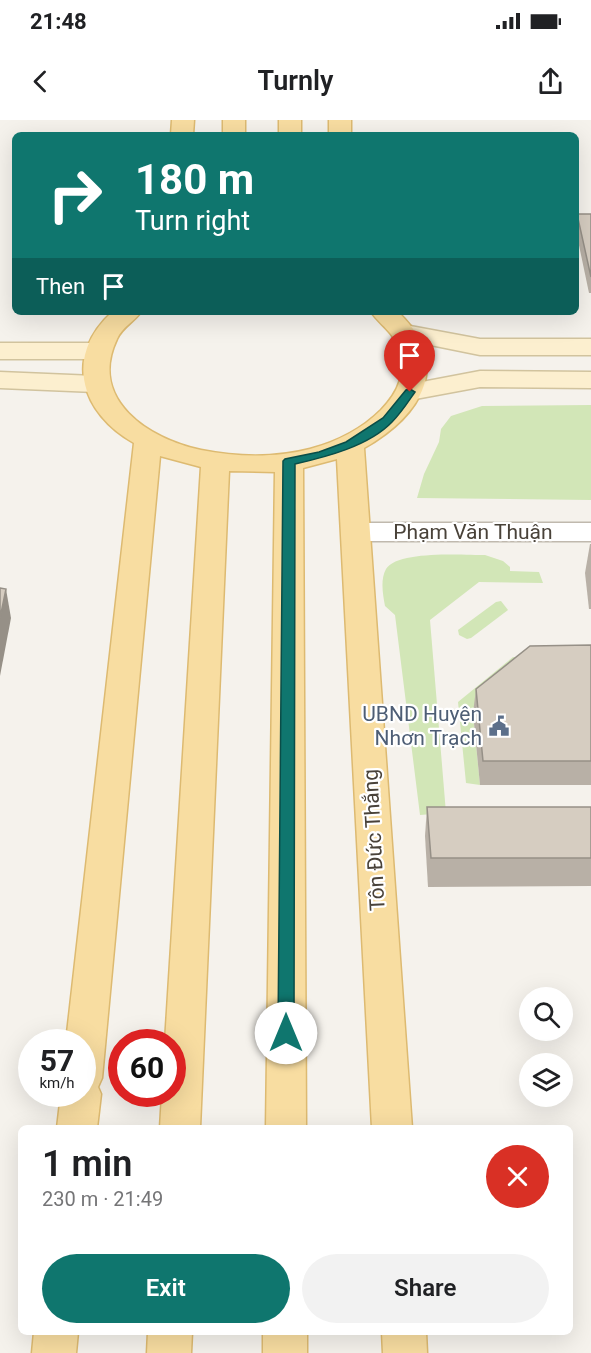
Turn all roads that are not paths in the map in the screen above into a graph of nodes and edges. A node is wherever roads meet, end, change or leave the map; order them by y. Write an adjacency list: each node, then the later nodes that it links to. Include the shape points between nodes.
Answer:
1 (125, 315): 6 (main road, via 107,332)
2 (387, 315): 3 (main road)
3 (405, 333): 4 (street, via 480,347); 10 (main road, via 415,362)
4 (591, 347)
5 (0, 351): 6 (street)
6 (97, 351): 9 (main road)
7 (0, 380): 9 (street)
8 (591, 380): 10 (street, via 480,379)
9 (95, 384): 11 (main road, via 112,415)
10 (410, 392): 12 (main road, via 387,421)
11 (148, 441): 14 (main road, via 179,454); 17 (main road)
12 (350, 444): 13 (main road); 15 (main road, Tôn Đức Thắng)
13 (289, 461): 14 (main road); 21 (main road)
14 (215, 462): 20 (main road)
15 (355, 532): 16 (street, Phạm Văn Thuận); 22 (main road, Tôn Đức Thắng)
16 (591, 532)
17 (87, 1029)
18 (79, 1107): 19 (main road)
19 (77, 1125)
20 (180, 1125)
21 (286, 1125)
22 (392, 1125)
23 (56, 1335): 27 (main road)
24 (170, 1335): 28 (main road)
25 (285, 1335): 29 (main road)
26 (404, 1335): 30 (main road)
27 (54, 1353)
28 (169, 1353)
29 (285, 1353)
30 (405, 1353)

